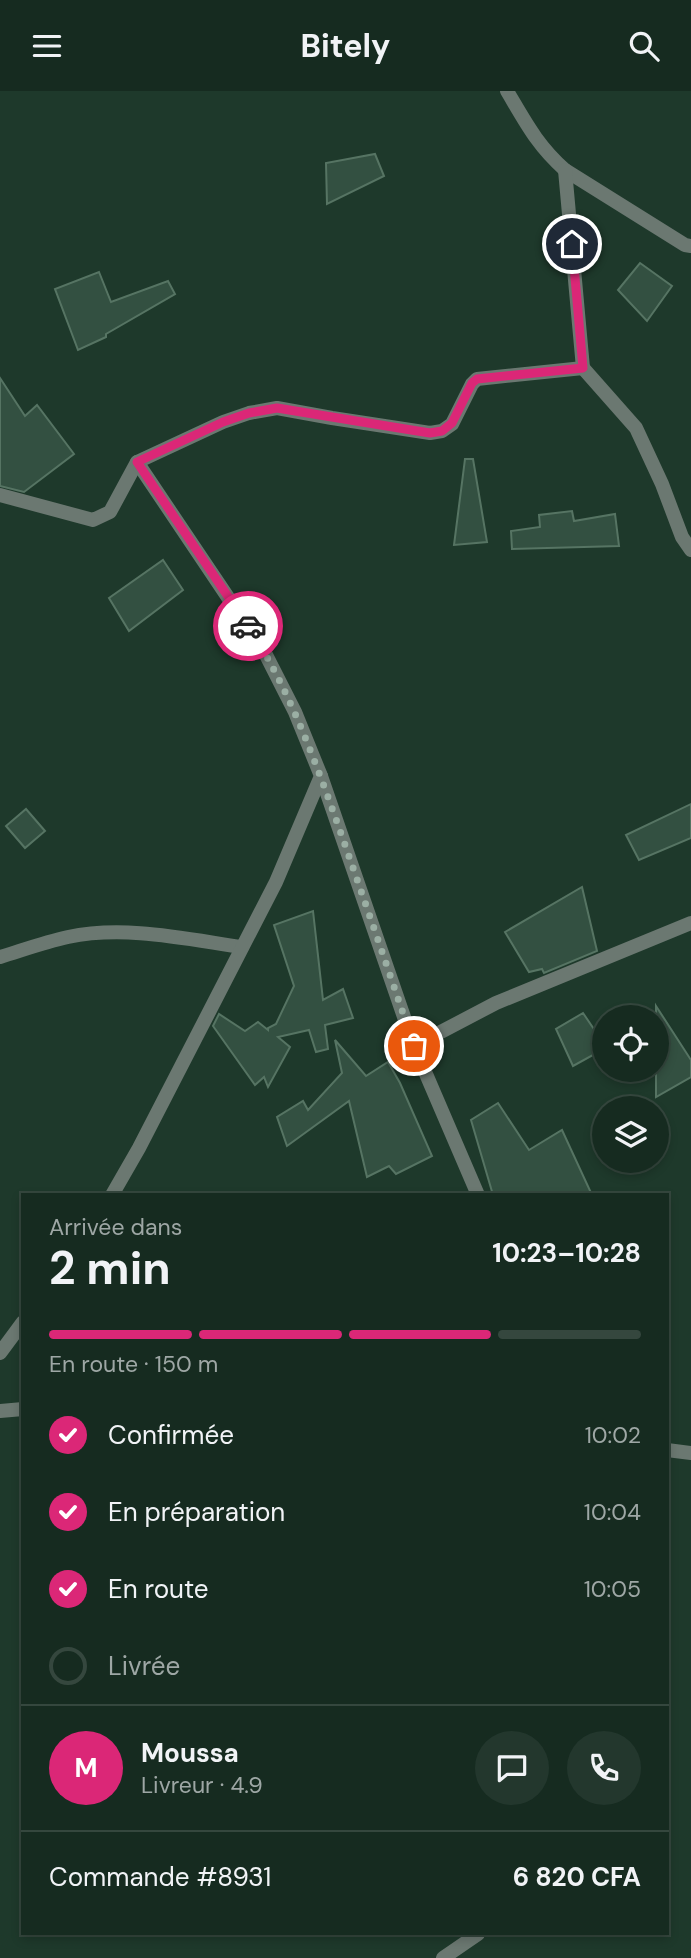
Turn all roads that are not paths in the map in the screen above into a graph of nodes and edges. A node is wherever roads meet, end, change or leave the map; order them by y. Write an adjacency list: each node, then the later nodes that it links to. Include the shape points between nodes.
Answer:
1 (507, 91): 2 (street, via 536,141)
2 (565, 170): 3 (street); 4 (street)
3 (691, 246)
4 (583, 368): 5 (street, via 477,379 452,423 442,431 430,433 277,408 223,422); 7 (street, via 636,428)
5 (137, 462): 6 (street, via 110,512 93,520); 8 (street, via 264,651)
6 (0, 495)
7 (691, 550)
8 (321, 776): 10 (street); 12 (street)
9 (691, 923): 12 (street, via 496,1003)
10 (242, 947): 11 (street, via 102,933 70,936); 13 (street)
11 (0, 957)
12 (414, 1046): 14 (street)
13 (113, 1193)
14 (477, 1193)
15 (21, 1325): 16 (street)
16 (0, 1353)
17 (21, 1409): 18 (street)
18 (0, 1411)
19 (669, 1450): 20 (street)
20 (691, 1454)
21 (477, 1935): 22 (street)
22 (443, 1958)

